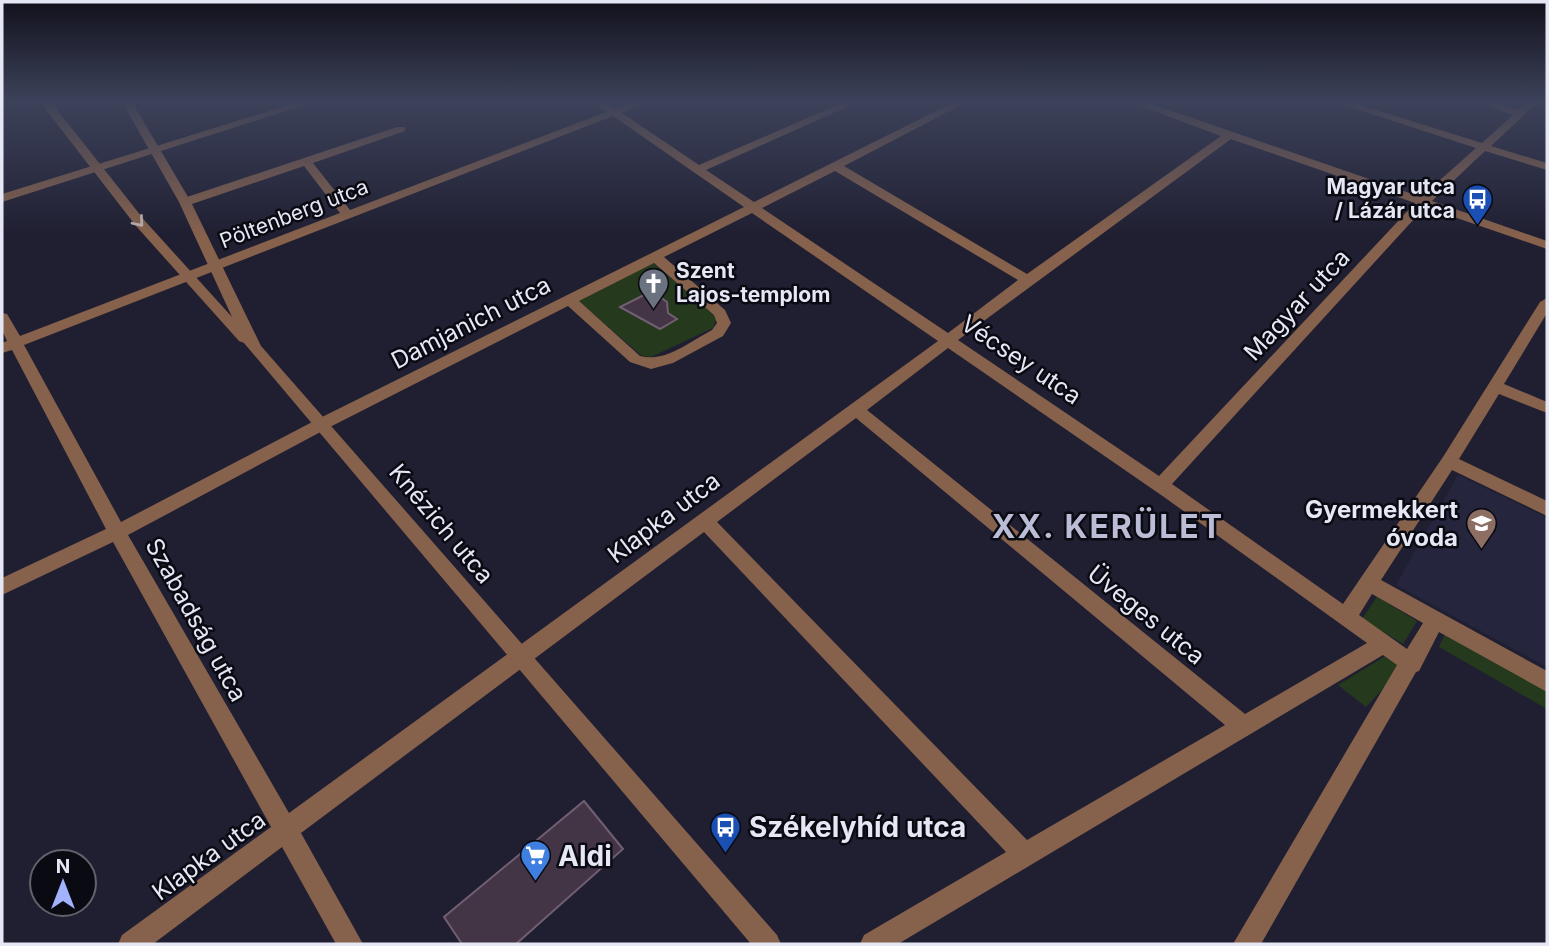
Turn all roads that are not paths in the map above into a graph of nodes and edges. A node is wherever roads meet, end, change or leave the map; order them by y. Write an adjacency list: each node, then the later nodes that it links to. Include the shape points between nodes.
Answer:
1 (78, 146): 17 (street)
2 (151, 146): 12 (street, Knézich utca)
3 (169, 146): 12 (street)
4 (350, 146): 13 (street)
5 (526, 146): 22 (street, Pöltenberg utca)
6 (664, 146): 16 (street, Vécsey utca)
7 (751, 146): 16 (street)
8 (874, 146): 14 (street, Damjanich utca)
9 (1213, 146): 27 (street, Klapka utca)
10 (1261, 146): 20 (street)
11 (1483, 147): 15 (street); 20 (street, Magyar utca)
12 (154, 151): 17 (street); 19 (street, Knézich utca)
13 (306, 161): 19 (street); 22 (street)
14 (835, 166): 21 (street, Damjanich utca); 27 (street)
15 (1547, 167)
16 (698, 169): 21 (street, Vécsey utca)
17 (96, 170): 18 (street); 26 (street, one-way to 26)
18 (2, 198)
19 (185, 202): 25 (street, Knézich utca)
20 (1423, 202): 23 (street); 40 (street, Magyar utca)
21 (752, 206): 24 (street, Damjanich utca); 32 (street, Vécsey utca)
22 (347, 214): 25 (street, Pöltenberg utca)
23 (1547, 246)
24 (654, 256): 28 (street, Damjanich utca); 28 (street, via 720,313 724,323 718,334 651,364 635,359)
25 (217, 266): 26 (street, Pöltenberg utca); 34 (street, Knézich utca)
26 (186, 278): 33 (street, Pöltenberg utca); 34 (street)
27 (1027, 280): 32 (street, Klapka utca)
28 (569, 300): 38 (street, Damjanich utca)
29 (1547, 302): 31 (street)
30 (2, 317): 33 (street, Szabadság utca)
31 (1542, 321): 35 (street)
32 (946, 340): 37 (street, Klapka utca); 40 (street, Vécsey utca)
33 (9, 346): 43 (street, Szabadság utca)
34 (254, 348): 38 (street, Knézich utca)
35 (1495, 386): 36 (street); 39 (street)
36 (1547, 408)
37 (856, 410): 42 (street, Klapka utca); 52 (street, Üveges utca)
38 (322, 424): 43 (street, Damjanich utca); 49 (street, Knézich utca)
39 (1449, 461): 41 (street); 44 (street)
40 (1160, 486): 46 (street, Vécsey utca)
41 (1547, 509)
42 (705, 521): 49 (street, Klapka utca); 54 (street)
43 (117, 532): 45 (street, Damjanich utca); 53 (street, Szabadság utca)
44 (1369, 583): 46 (street); 47 (street)
45 (2, 587)
46 (1346, 617): 48 (street, Vécsey utca)
47 (1435, 620): 50 (street); 51 (street)
48 (1384, 644): 50 (street, Vécsey utca); 52 (street)
49 (520, 658): 53 (street, Klapka utca); 57 (street, Knézich utca)
50 (1412, 664): 59 (street)
51 (1547, 682)
52 (1243, 726): 54 (street)
53 (285, 833): 55 (street, Klapka utca); 56 (street, Szabadság utca)
54 (1025, 855): 58 (street)
55 (131, 944)
56 (350, 944)
57 (768, 944)
58 (873, 944)
59 (1246, 944)

